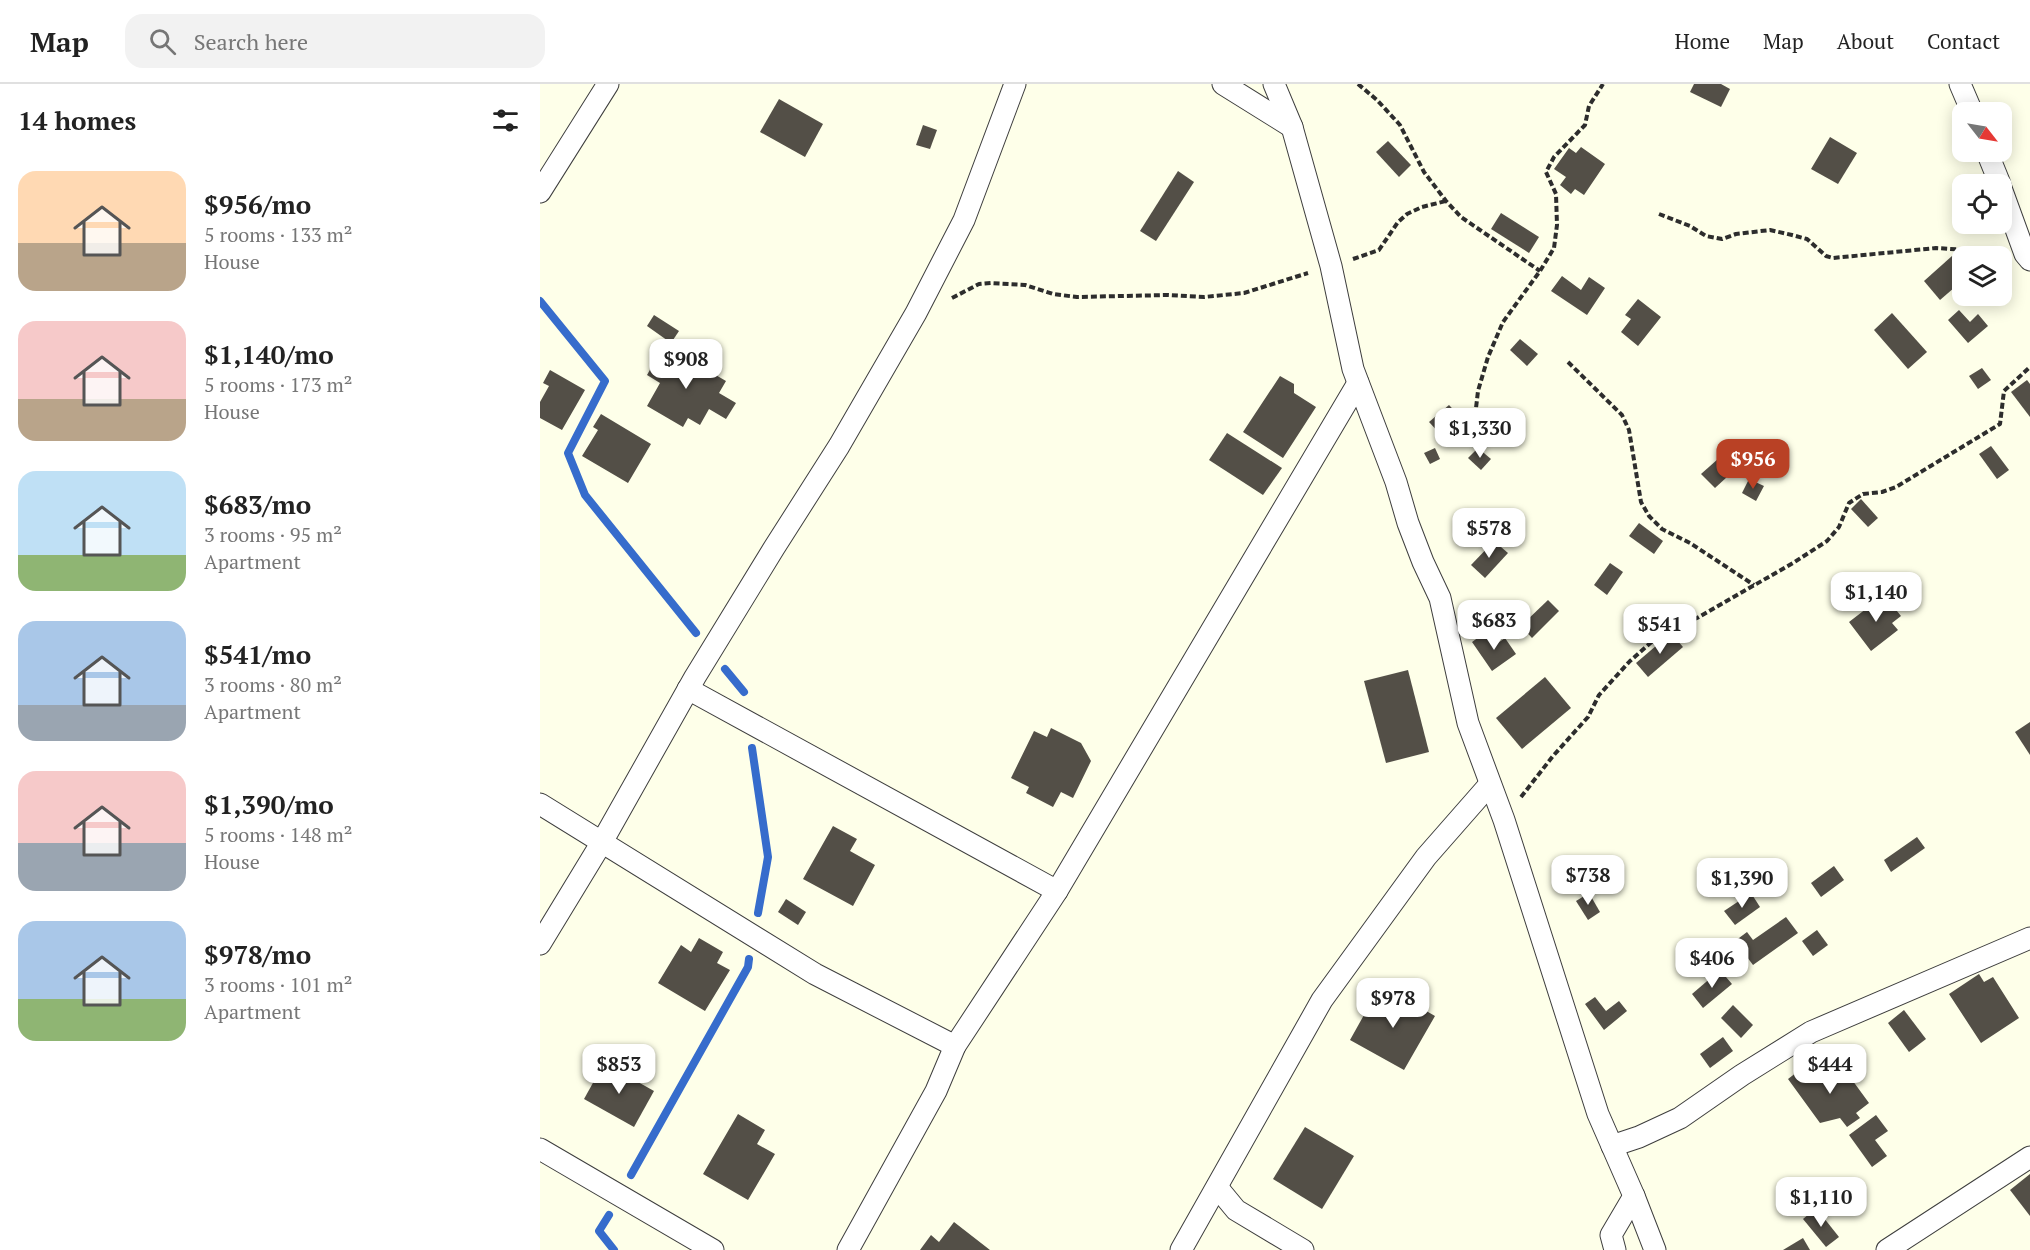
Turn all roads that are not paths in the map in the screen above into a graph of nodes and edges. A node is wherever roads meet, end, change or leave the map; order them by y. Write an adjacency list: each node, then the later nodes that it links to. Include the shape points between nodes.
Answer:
1 (608, 84): 8 (street)
2 (1015, 84): 12 (street, via 964,220 916,313 839,446)
3 (1223, 84): 7 (street)
4 (1274, 84): 7 (street)
5 (1960, 84): 6 (street)
6 (1968, 102)
7 (1292, 127): 11 (street, via 1331,266)
8 (540, 192)
9 (2012, 218): 10 (street)
10 (2027, 257)
11 (1358, 383): 13 (street, via 1419,552 1440,598 1468,723); 16 (street)
12 (688, 689): 15 (street); 16 (street)
13 (1490, 784): 20 (street, via 1598,1114); 23 (street, via 1426,857 1322,1000)
14 (540, 804): 15 (street)
15 (602, 842): 18 (street); 19 (street, via 815,974)
16 (1057, 891): 19 (street)
17 (2030, 938): 20 (street, via 1811,1032 1680,1118)
18 (540, 944)
19 (955, 1046): 26 (street, via 936,1091)
20 (1612, 1146): 24 (street)
21 (540, 1149): 25 (street)
22 (2030, 1157): 31 (street)
23 (1217, 1187): 27 (street); 28 (street, via 1236,1210)
24 (1634, 1196): 29 (street, via 1611,1235); 30 (street)
25 (714, 1250)
26 (848, 1250)
27 (1181, 1250)
28 (1304, 1250)
29 (1615, 1250)
30 (1655, 1250)
31 (1887, 1250)

